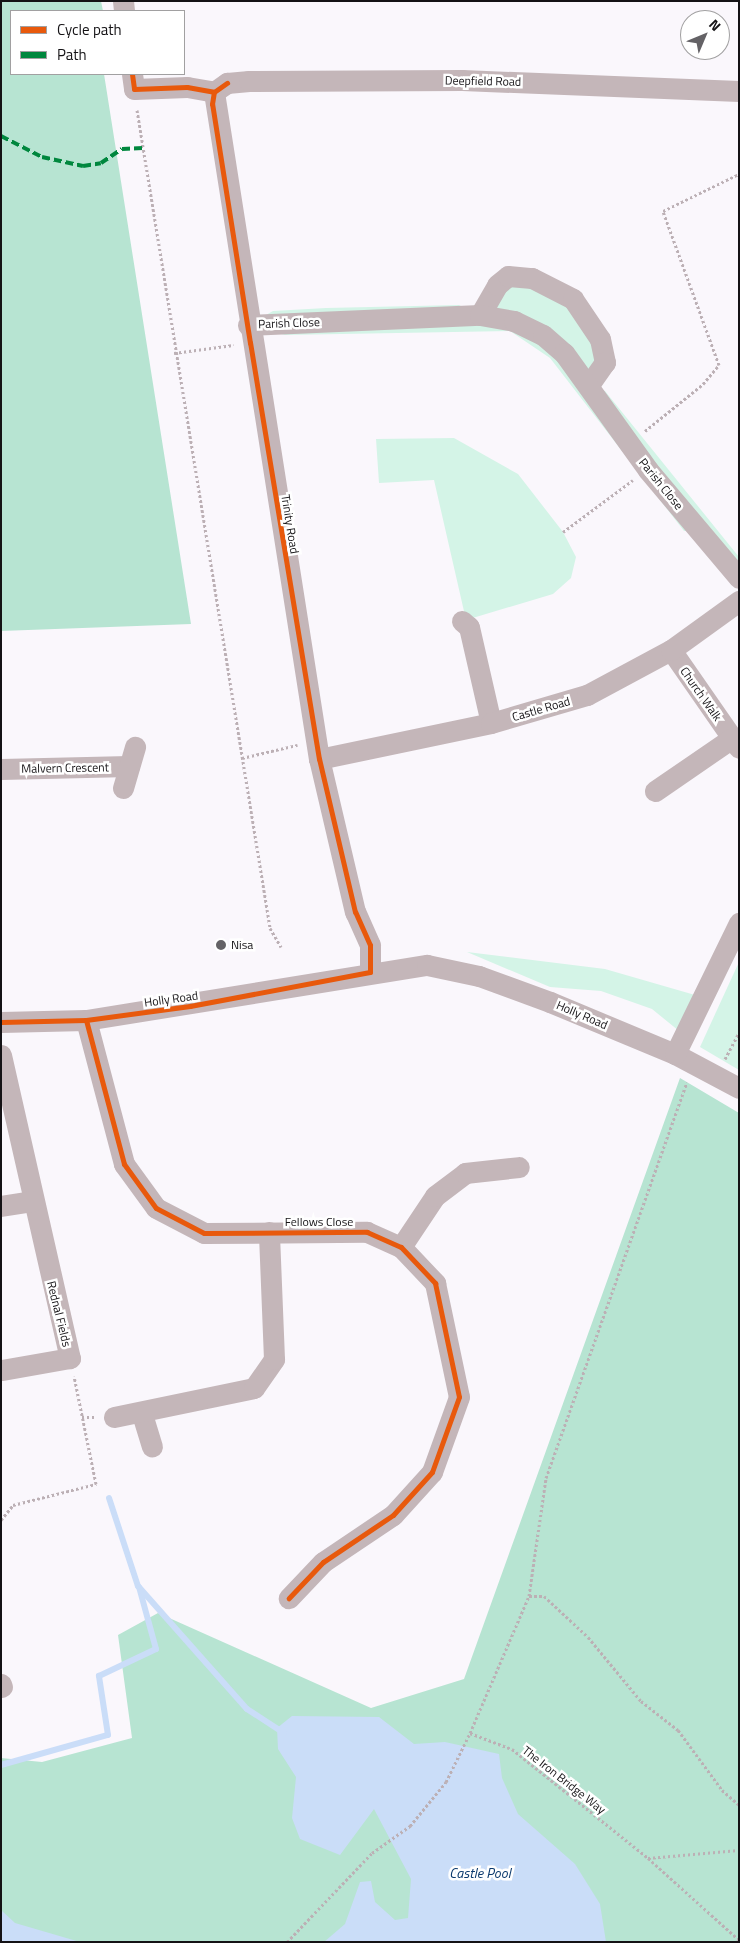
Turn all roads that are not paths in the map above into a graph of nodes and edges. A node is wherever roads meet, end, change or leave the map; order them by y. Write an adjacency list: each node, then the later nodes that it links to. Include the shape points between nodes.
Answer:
1 (133, 82): 2 (street, Deepfield Road)
2 (221, 88): 3 (street, Deepfield Road, via 462,80); 5 (street, Trinity Road)
3 (739, 91)
4 (480, 315): 5 (street, Parish Close); 6 (street, Parish Close, via 514,321 543,334); 6 (street, via 497,285 508,276 532,278 573,299 600,339 605,362)
5 (249, 334): 13 (street, Trinity Road)
6 (588, 386): 7 (street, Parish Close, via 648,470)
7 (739, 578)
8 (739, 601): 10 (street, Castle Road)
9 (462, 621): 11 (street, via 469,627)
10 (671, 650): 11 (street, Castle Road, via 587,695); 12 (street, Church Walk)
11 (491, 723): 13 (street, Castle Road)
12 (735, 743): 16 (street, Church Walk)
13 (317, 750): 18 (street, Trinity Road, via 355,912 370,945)
14 (1, 769): 15 (street, Malvern Crescent, via 132,756)
15 (124, 788)
16 (655, 791)
17 (739, 923): 22 (street)
18 (370, 972): 19 (street, Holly Road, via 253,997); 22 (street, Holly Road, via 427,966 479,976)
19 (86, 1020): 20 (street, Holly Road); 27 (street, Fellows Close, via 124,1164 156,1208 204,1233)
20 (1, 1022)
21 (1, 1055): 25 (street, Rednal Fields)
22 (683, 1060): 23 (street, Holly Road)
23 (739, 1088)
24 (519, 1167): 28 (street, via 465,1173 435,1196)
25 (32, 1202): 26 (street); 29 (street, Rednal Fields, via 70,1358)
26 (1, 1206)
27 (269, 1232): 28 (street, Fellows Close, via 367,1232); 30 (street, via 274,1359 254,1388)
28 (401, 1246): 33 (street, Fellows Close, via 435,1283 459,1397 432,1472 393,1515 322,1562)
29 (1, 1370)
30 (142, 1414): 31 (street); 32 (street)
31 (114, 1417)
32 (152, 1447)
33 (289, 1598)

